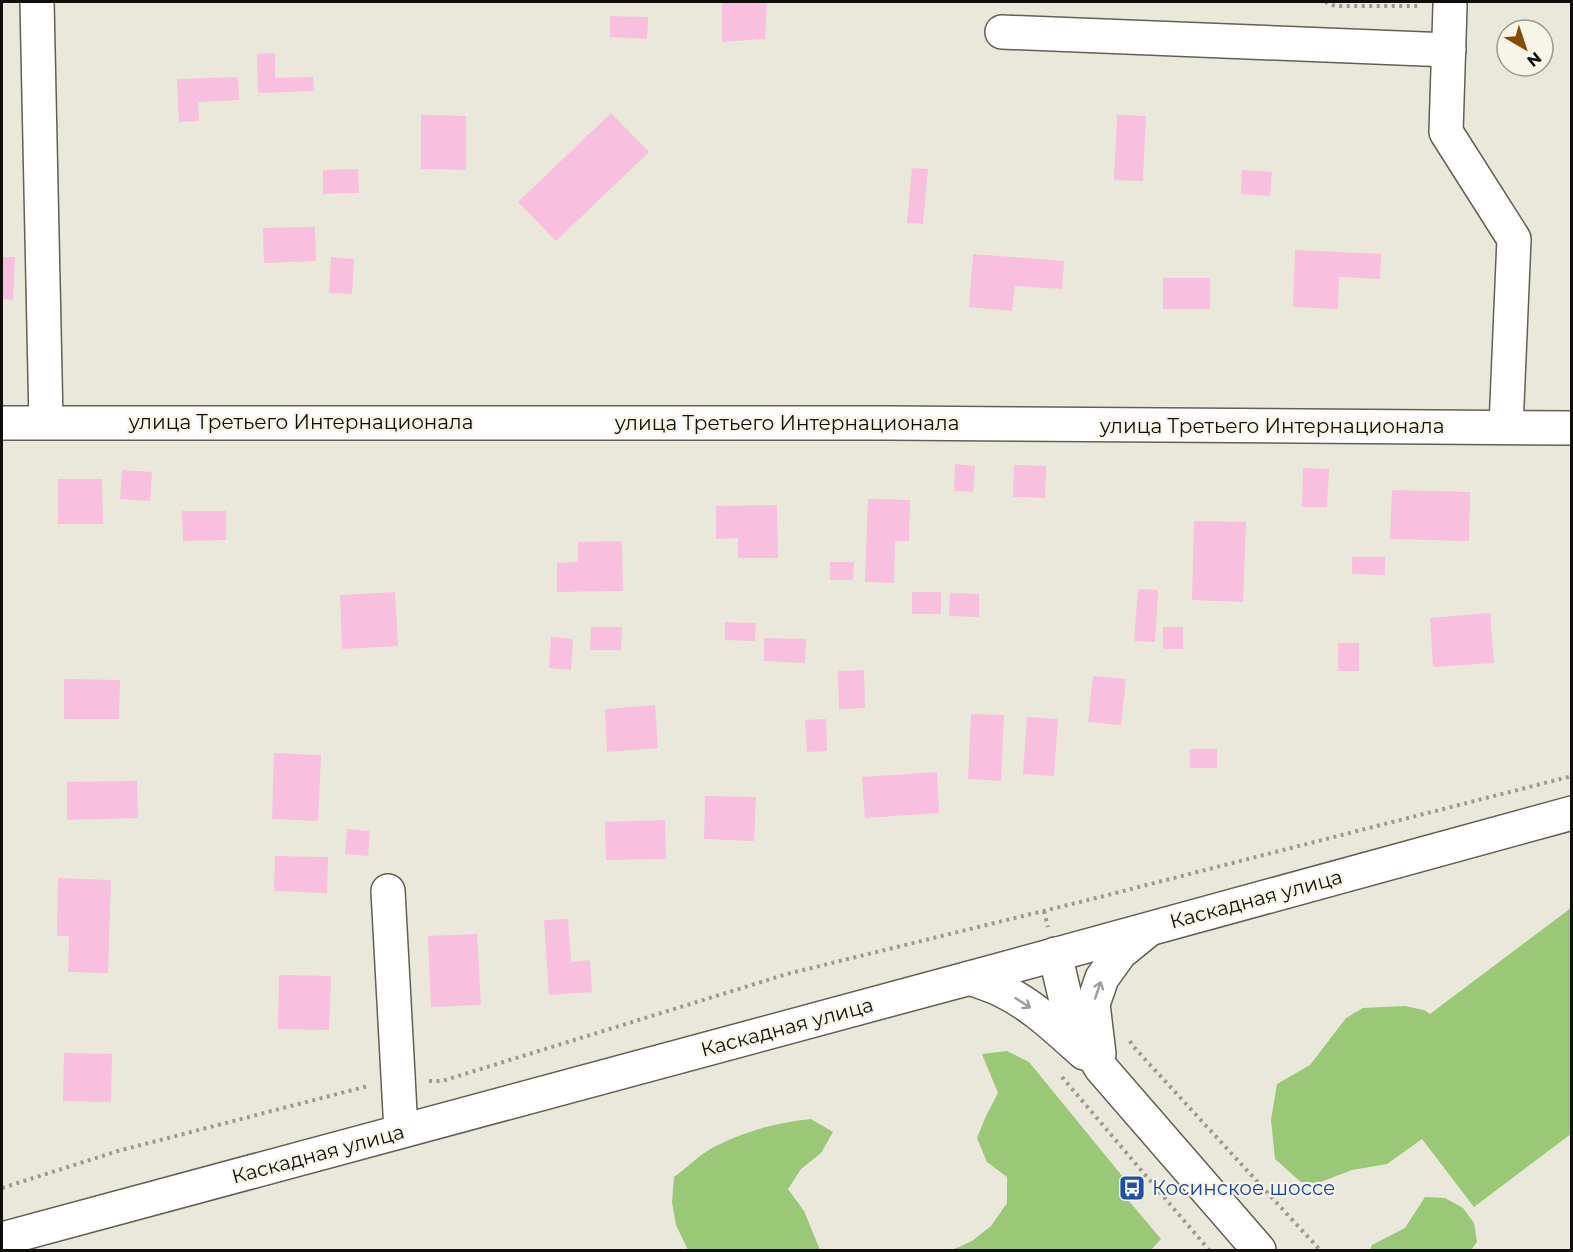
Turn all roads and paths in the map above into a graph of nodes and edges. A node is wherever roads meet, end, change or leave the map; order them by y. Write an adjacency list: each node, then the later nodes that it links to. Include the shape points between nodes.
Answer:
1 (37, 2): 6 (street)
2 (1325, 2): 3 (path, via 1335,6)
3 (1450, 6): 5 (street)
4 (1002, 32): 5 (street)
5 (1449, 50): 8 (street, via 1446,132 1514,239)
6 (46, 422): 7 (street, улица Третьего Интернационала); 8 (street, улица Третьего Интернационала)
7 (2, 423)
8 (1506, 428): 9 (street, улица Третьего Интернационала)
9 (1572, 428)
10 (1572, 776): 19 (path, via 787,974 442,1081)
11 (1572, 813): 13 (street, Каскадная улица)
12 (388, 891): 19 (street)
13 (1151, 928): 14 (street, Каскадная улица); 17 (street, one-way to 13, via 1094,1004 1102,978 1120,953)
14 (1055, 954): 15 (street, Каскадная улица); 17 (street, via 1075,1025)
15 (970, 978): 17 (street, one-way to 17, via 1001,990 1041,1015); 20 (street, Каскадная улица)
16 (1128, 1036): 25 (path, via 1132,1045)
17 (1101, 1068): 23 (street)
18 (1060, 1075): 24 (path)
19 (399, 1083): 20 (street); 21 (path, via 376,1084 118,1151)
20 (401, 1131): 22 (street, Каскадная улица)
21 (2, 1188)
22 (2, 1239)
23 (1257, 1250)
24 (1209, 1251)
25 (1320, 1251)

